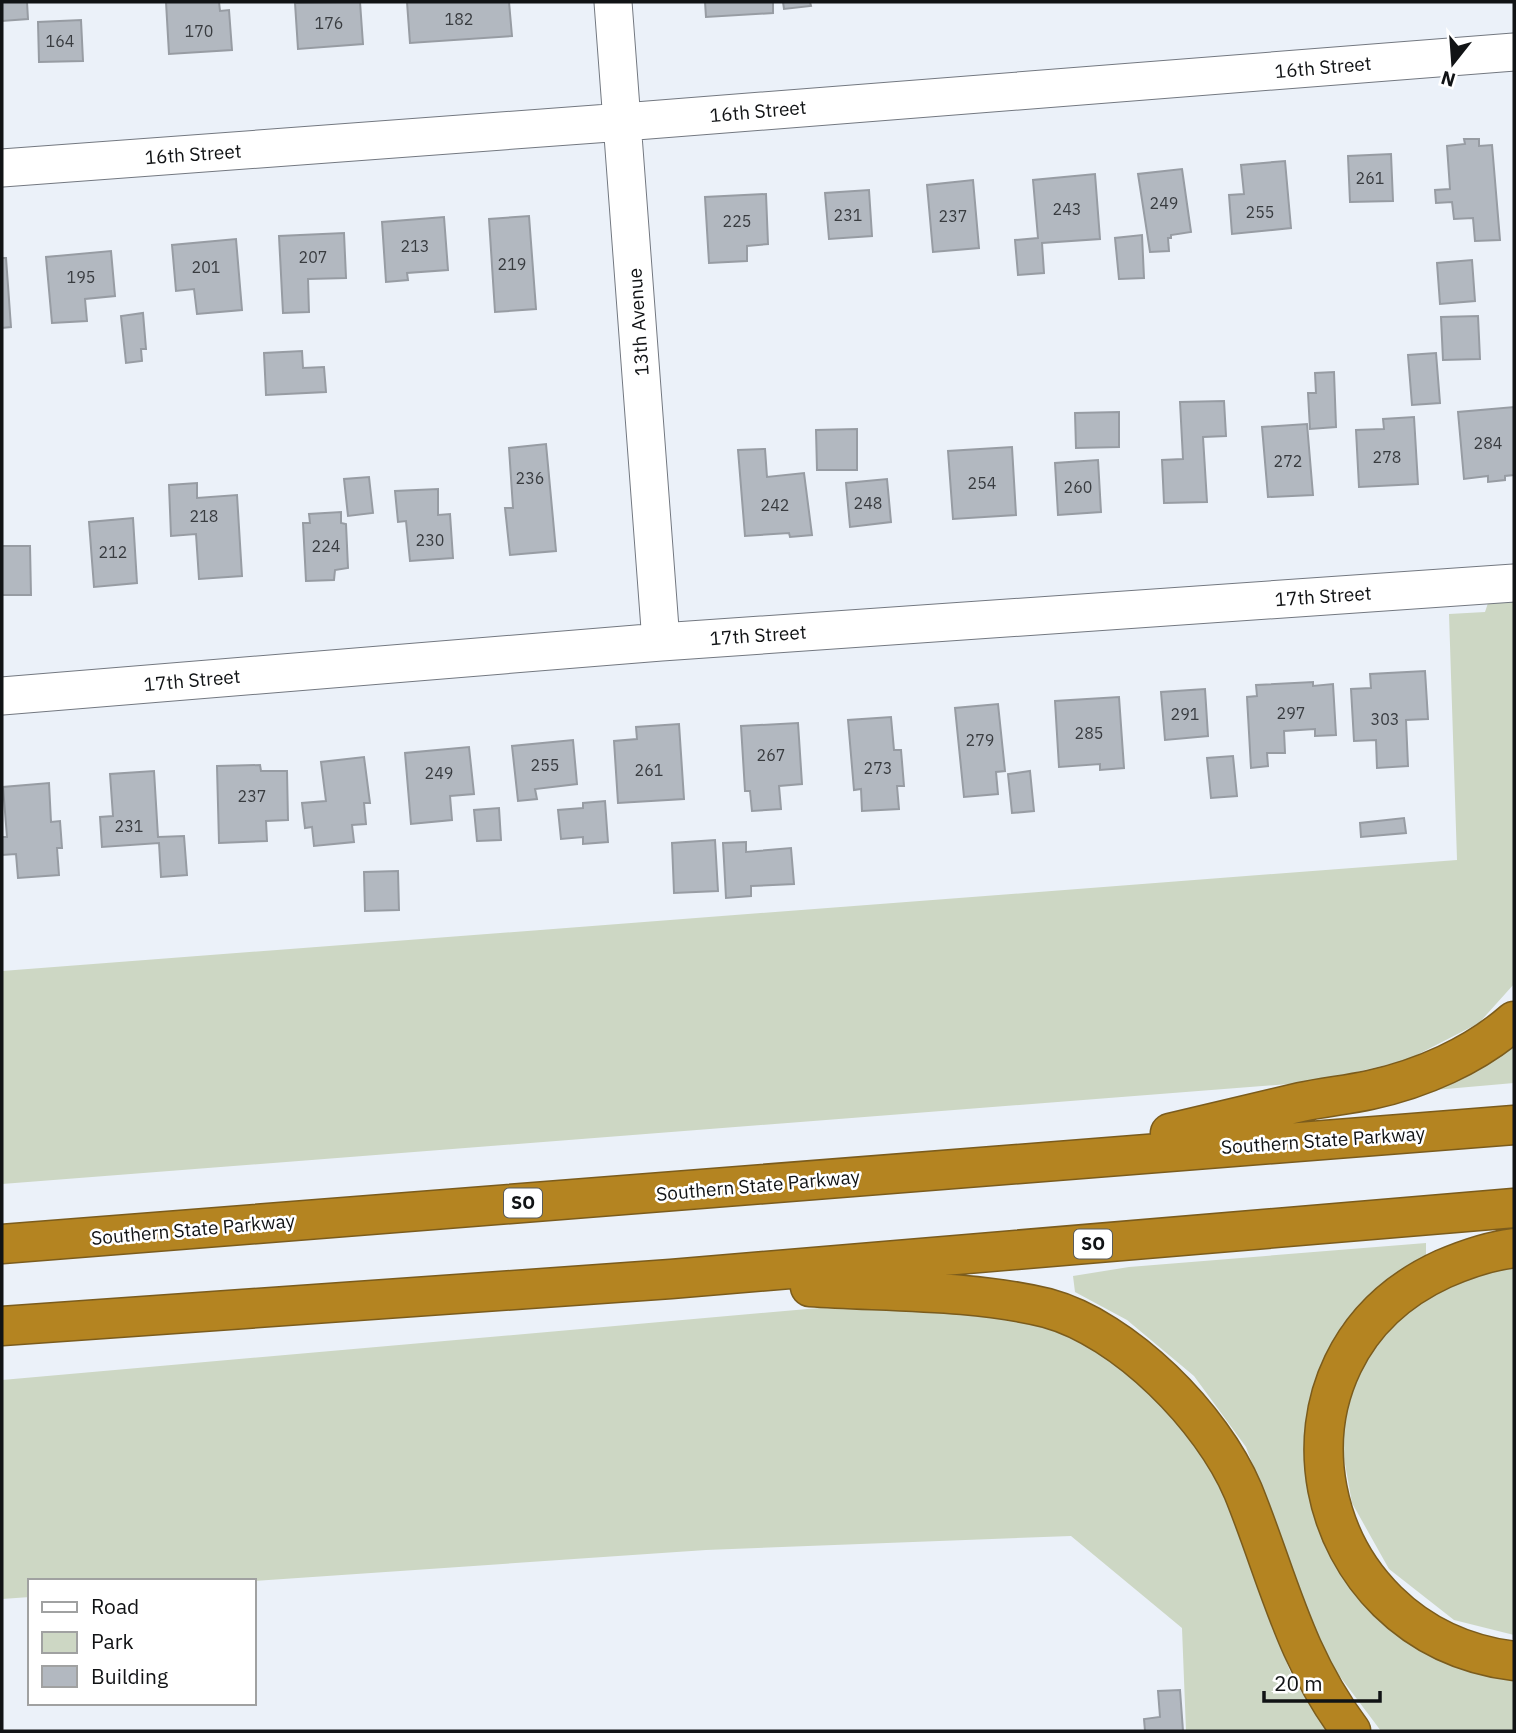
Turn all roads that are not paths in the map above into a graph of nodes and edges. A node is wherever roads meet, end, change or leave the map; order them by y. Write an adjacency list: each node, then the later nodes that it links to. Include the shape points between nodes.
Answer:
1 (613, 2): 3 (street, 13th Avenue)
2 (1514, 52): 3 (street, 16th Street)
3 (623, 122): 4 (street, 16th Street); 6 (street, 13th Avenue)
4 (2, 168)
5 (1514, 583): 6 (street, 17th Street)
6 (661, 642): 7 (street, 17th Street)
7 (2, 696)
8 (1514, 1021): 10 (highway, via 1477,1048 1399,1083)
9 (1514, 1125): 10 (highway, Southern State Parkway / SO)
10 (1045, 1162): 12 (highway, Southern State Parkway / SO)
11 (1514, 1208): 14 (highway, SO)
12 (2, 1244)
13 (1514, 1248): 16 (highway, via 1475,1256 1430,1275 1396,1298 1368,1326 1335,1384 1324,1463 1343,1542 1377,1592 1400,1614 1449,1644)
14 (671, 1279): 15 (highway, SO); 17 (highway, via 1000,1299 1050,1309 1115,1342 1171,1387 1220,1448 1242,1490 1303,1653)
15 (2, 1326)
16 (1514, 1661)
17 (1351, 1731)

